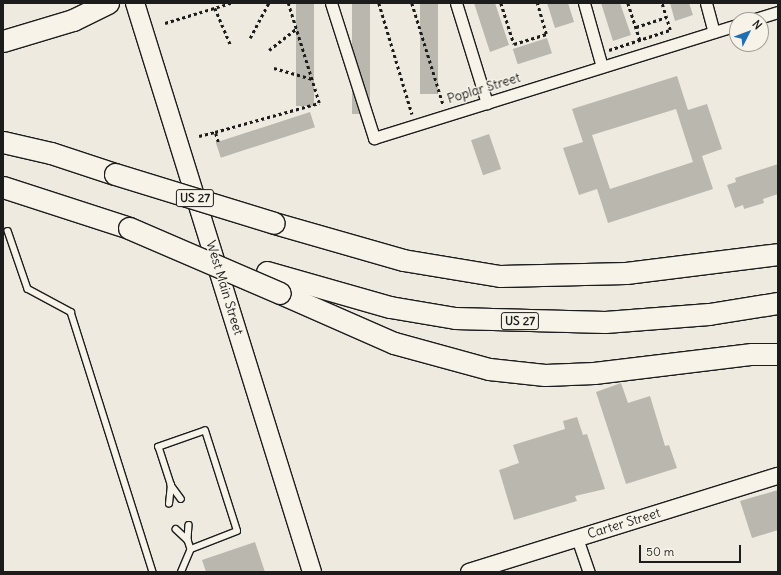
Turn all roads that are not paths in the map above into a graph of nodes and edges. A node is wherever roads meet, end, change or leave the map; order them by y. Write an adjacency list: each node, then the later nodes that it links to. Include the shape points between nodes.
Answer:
1 (108, 3): 9 (highway, via 73,20)
2 (135, 3): 30 (main road, West Main Street)
3 (331, 3): 11 (street, Poplar Street, via 374,138)
4 (456, 3): 11 (street)
5 (584, 3): 10 (street)
6 (706, 3): 8 (street)
7 (729, 27): 8 (street, Poplar Street)
8 (714, 32): 10 (street, Poplar Street)
9 (3, 40)
10 (602, 67): 11 (street, Poplar Street)
11 (487, 103)
12 (3, 142): 16 (highway, US 27, bridge, via 51,153 274,223 403,260 500,276 626,273)
13 (3, 187): 14 (highway, US 27)
14 (129, 228): 17 (highway, US 27, bridge, via 267,272 425,315 605,322 709,314); 18 (highway, bridge, via 394,343 489,369 545,375 587,373 752,354)
15 (8, 231): 28 (lane, via 28,289 70,312)
16 (778, 254)
17 (778, 304)
18 (778, 354)
19 (778, 476): 25 (main road, Carter Street)
20 (171, 485): 21 (lane); 22 (lane); 27 (lane, via 159,447 205,431 237,532)
21 (181, 499)
22 (169, 504)
23 (189, 525): 26 (lane)
24 (176, 529): 26 (lane)
25 (577, 538): 31 (main road, Carter Street); 32 (street)
26 (188, 540): 27 (lane)
27 (191, 549): 29 (lane)
28 (153, 572)
29 (181, 572)
30 (312, 572)
31 (469, 572)
32 (589, 572)

